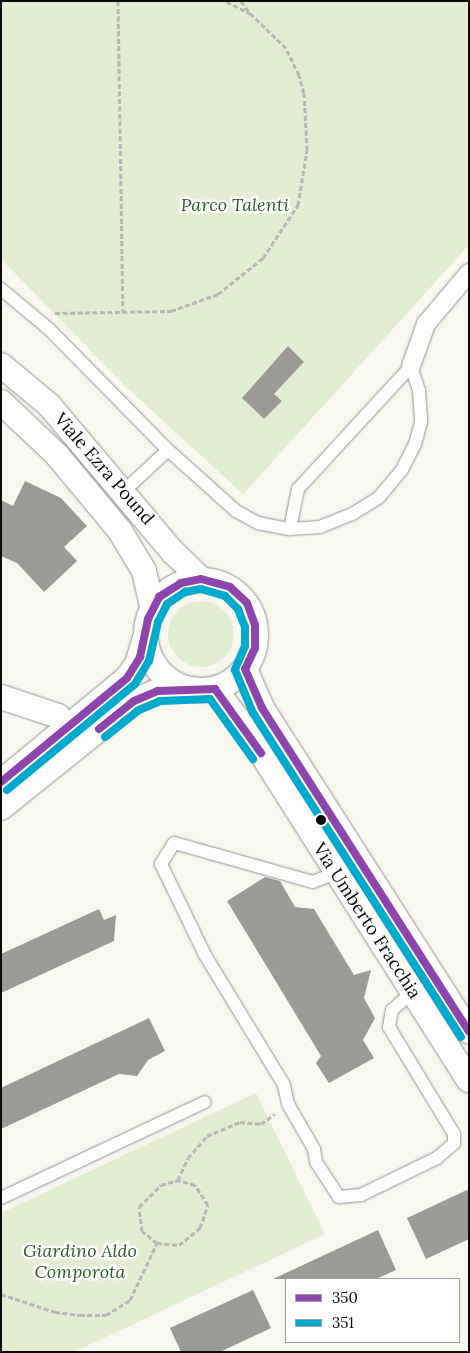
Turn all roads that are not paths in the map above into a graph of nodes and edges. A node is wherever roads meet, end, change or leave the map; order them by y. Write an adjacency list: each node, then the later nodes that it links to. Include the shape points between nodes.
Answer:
1 (469, 273): 4 (street, via 426,324)
2 (1, 289): 6 (lane, via 49,329)
3 (1, 365): 7 (street, Viale Ezra Pound, via 49,405)
4 (411, 366): 8 (lane, via 298,489); 8 (lane, via 420,391 421,422 415,444 398,476 378,498 344,518 319,527)
5 (1, 402): 10 (street, Viale Ezra Pound, via 46,442 120,531 144,571)
6 (168, 450): 7 (lane); 8 (lane, via 236,511 258,522)
7 (124, 491): 9 (street, Viale Ezra Pound, via 173,552)
8 (290, 529)
9 (201, 579): 10 (street, via 175,586); 12 (street, via 230,587 252,614 255,648)
10 (152, 607): 11 (street)
11 (145, 638): 13 (street, via 158,670); 16 (street, via 127,678)
12 (245, 669): 14 (street); 23 (street, Via Umberto Fracchia, via 262,708)
13 (186, 688): 14 (street); 17 (street, via 168,688 142,697)
14 (215, 689): 21 (street, Via Umberto Fracchia, via 249,734)
15 (1, 697): 16 (street, via 56,715)
16 (66, 729): 17 (street); 18 (street)
17 (70, 753): 19 (street)
18 (4, 777): 19 (street)
19 (31, 785): 20 (street)
20 (1, 808)
21 (336, 873): 22 (street, Via Umberto Fracchia); 22 (lane, via 313,882 174,843 161,864 205,956 284,1085 288,1104 314,1149 316,1162 339,1197 361,1195 450,1150 454,1134 389,1027 392,1010)
22 (412, 992): 24 (street, Via Umberto Fracchia)
23 (469, 1032)
24 (469, 1080)
25 (204, 1102): 26 (lane)
26 (1, 1198)

